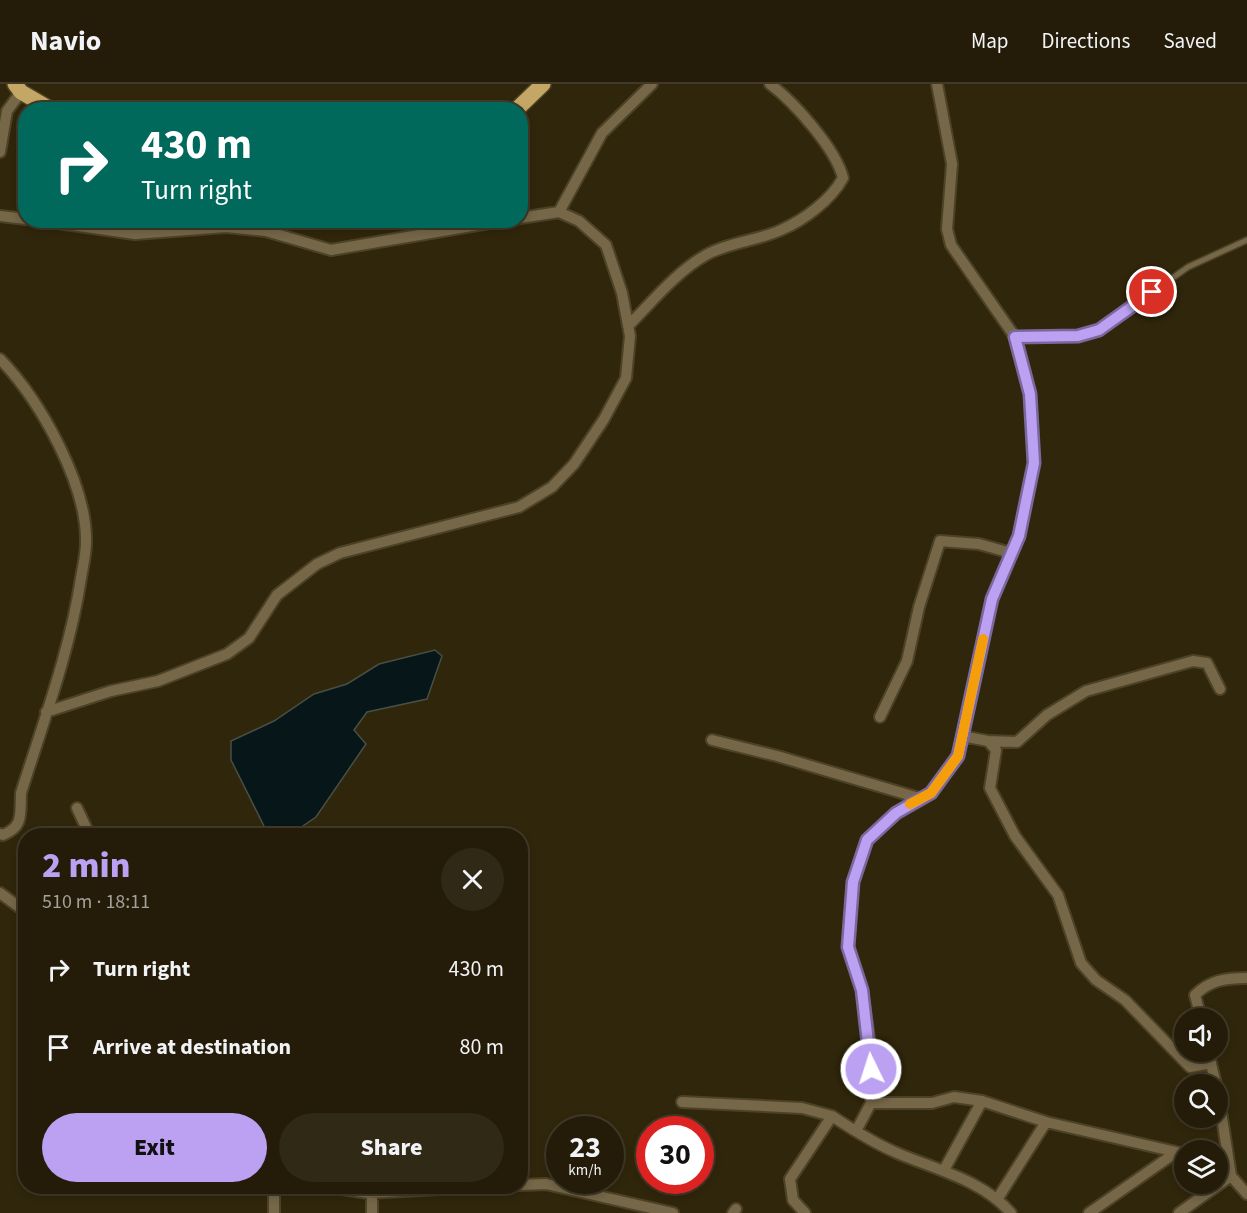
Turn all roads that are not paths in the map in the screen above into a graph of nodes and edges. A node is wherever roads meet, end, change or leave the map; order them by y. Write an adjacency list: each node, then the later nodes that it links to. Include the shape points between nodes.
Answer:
1 (543, 84): 7 (main road)
2 (652, 84): 9 (street, via 602,133)
3 (770, 84): 18 (street, via 839,161 843,178 836,190 781,230 706,254)
4 (937, 84): 19 (street, via 952,164 947,230 951,245)
5 (18, 88): 6 (main road); 8 (street, via 8,111)
6 (40, 102)
7 (524, 102)
8 (0, 152)
9 (559, 212): 11 (street); 18 (street, via 579,221 606,244 622,292)
10 (0, 216): 12 (street)
11 (528, 217)
12 (18, 218)
13 (93, 228): 14 (street, via 135,234)
14 (213, 228)
15 (236, 228): 16 (street, via 266,231 331,250)
16 (460, 228)
17 (1247, 240): 19 (lane, via 1188,267 1099,330 1078,336)
18 (628, 326): 23 (street, via 626,378 574,464 552,487 519,507 340,553 317,564 277,595 249,638 227,654 158,681)
19 (1015, 337): 21 (street, via 1030,394 1034,463 1019,536)
20 (0, 360): 23 (street, via 37,404 55,439 77,488 87,541 76,615)
21 (1011, 553): 24 (street, via 979,544 940,541 907,661); 25 (street, via 992,599)
22 (1220, 689): 27 (street, via 1207,663 1193,661 1086,691 1047,715 1017,742)
23 (46, 712): 31 (street, via 21,794 21,820 14,831)
24 (880, 717)
25 (962, 736): 27 (street); 28 (street, via 958,756 931,793)
26 (712, 740): 28 (street)
27 (988, 741): 36 (street, via 996,750 990,788 1015,836 1058,895 1081,963 1096,980 1125,1000)
28 (919, 798): 41 (street, via 867,840 853,882 848,947 862,990 871,1052)
29 (77, 808): 30 (street)
30 (86, 828)
31 (0, 834)
32 (0, 893): 33 (street)
33 (18, 906)
34 (1247, 978): 35 (street, via 1217,980 1202,988 1195,994)
35 (1198, 1008)
36 (1174, 1051)
37 (1185, 1062): 38 (street, via 1190,1067)
38 (1200, 1062)
39 (682, 1101): 42 (street, via 802,1108)
40 (982, 1101): 41 (street, via 954,1097 932,1103); 43 (street); 48 (street)
41 (871, 1103): 44 (street)
42 (832, 1116): 44 (street); 58 (street, via 790,1179 793,1200)
43 (1046, 1122): 45 (street); 54 (street)
44 (856, 1131): 48 (street, via 898,1153)
45 (1174, 1153)
46 (1174, 1158): 60 (street)
47 (1228, 1168): 49 (street)
48 (944, 1170): 54 (street)
49 (1231, 1176): 53 (street); 61 (street)
50 (528, 1185): 57 (street, via 546,1184)
51 (274, 1194): 55 (street)
52 (377, 1194): 56 (street)
53 (1247, 1194)
54 (998, 1198): 59 (street)
55 (274, 1213)
56 (372, 1213)
57 (673, 1213)
58 (805, 1213)
59 (1011, 1213)
60 (1089, 1213)
61 (1179, 1213)

